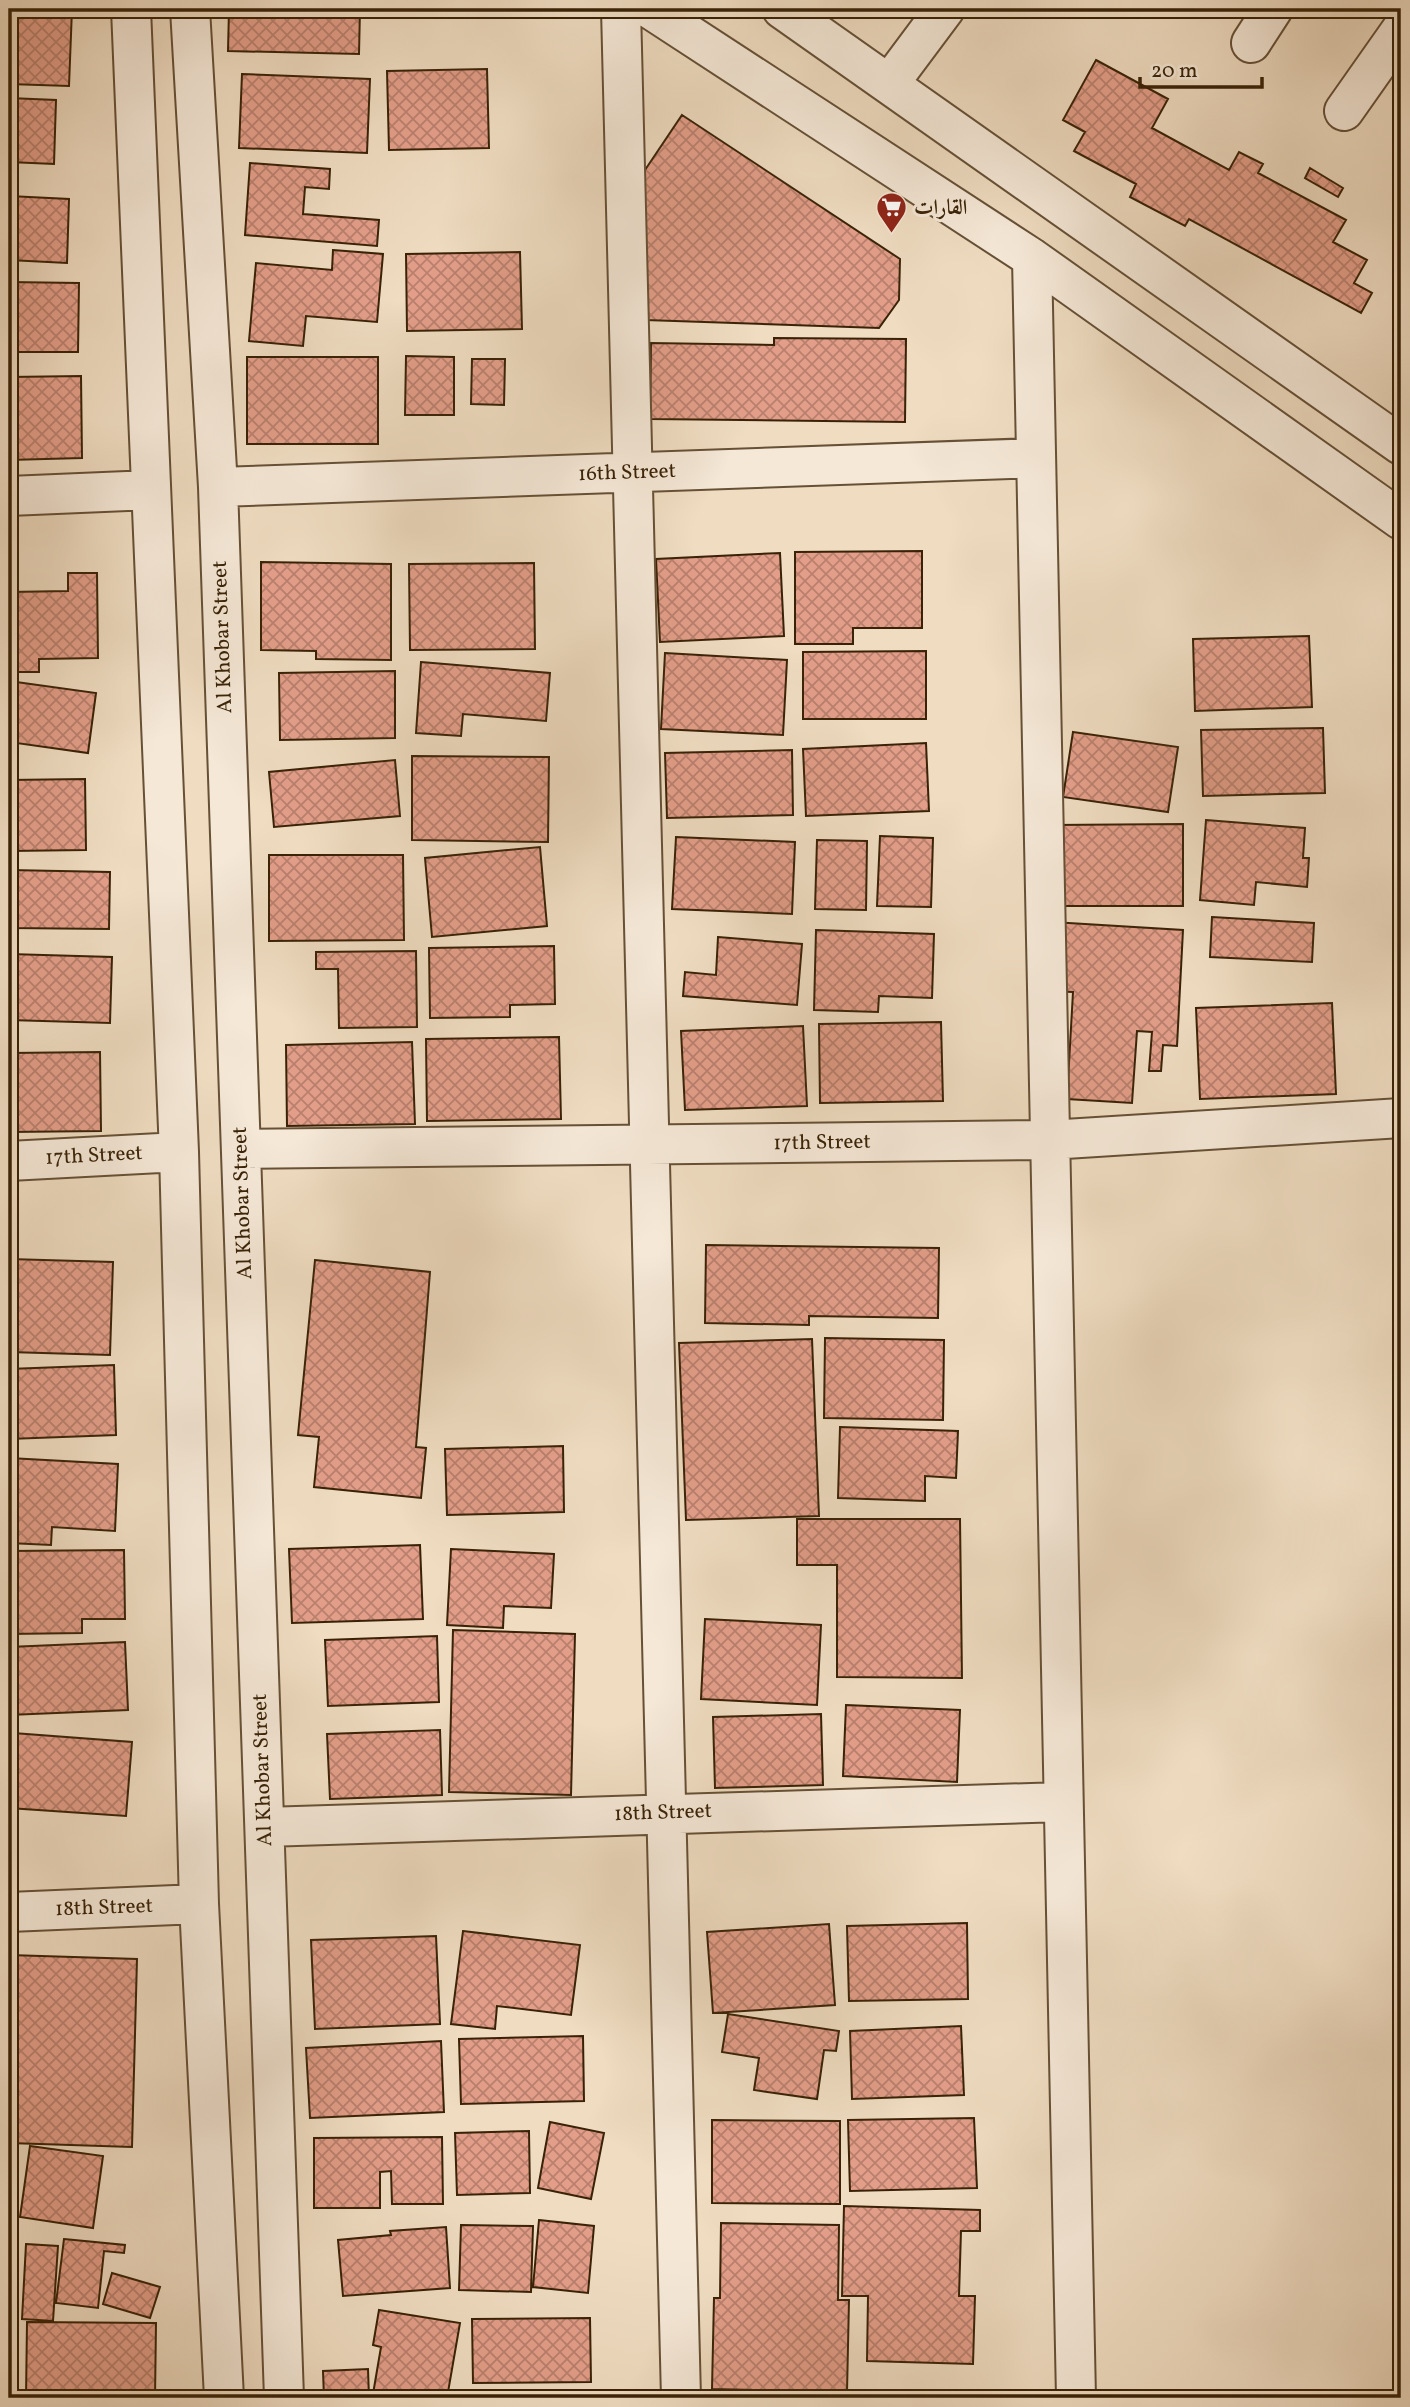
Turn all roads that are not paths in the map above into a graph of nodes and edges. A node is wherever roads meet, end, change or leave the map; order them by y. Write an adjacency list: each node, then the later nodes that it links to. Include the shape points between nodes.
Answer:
1 (131, 9): 14 (street)
2 (190, 9): 13 (street, Al Khobar Street)
3 (621, 9): 18 (street)
4 (650, 9): 15 (street)
5 (782, 9): 11 (street)
6 (912, 9): 11 (street)
7 (945, 9): 11 (street)
8 (1273, 9): 10 (street)
9 (1401, 30): 12 (street)
10 (1251, 43)
11 (879, 77): 16 (street)
12 (1344, 111)
13 (197, 132): 14 (street); 19 (street, Al Khobar Street)
14 (136, 134): 20 (street)
15 (1032, 258): 17 (street); 22 (street)
16 (1401, 445)
17 (1036, 458): 18 (street, 16th Street); 24 (street)
18 (632, 472): 19 (street, 16th Street); 25 (street)
19 (218, 487): 26 (street, Al Khobar Street)
20 (151, 490): 21 (street); 27 (street)
21 (9, 496)
22 (1401, 520)
23 (1401, 1118): 24 (street, 17th Street)
24 (1049, 1140): 25 (street, 17th Street); 29 (street)
25 (650, 1145): 26 (street, 17th Street); 30 (street)
26 (242, 1149): 31 (street, Al Khobar Street)
27 (179, 1152): 28 (street, 17th Street); 32 (street)
28 (9, 1161)
29 (1062, 1802): 30 (street, 18th Street); 37 (street)
30 (666, 1813): 31 (street, 18th Street); 36 (street)
31 (265, 1827): 35 (street, Al Khobar Street)
32 (199, 1903): 33 (street, 18th Street); 34 (street)
33 (9, 1912)
34 (224, 2398)
35 (284, 2398)
36 (681, 2398)
37 (1076, 2398)

